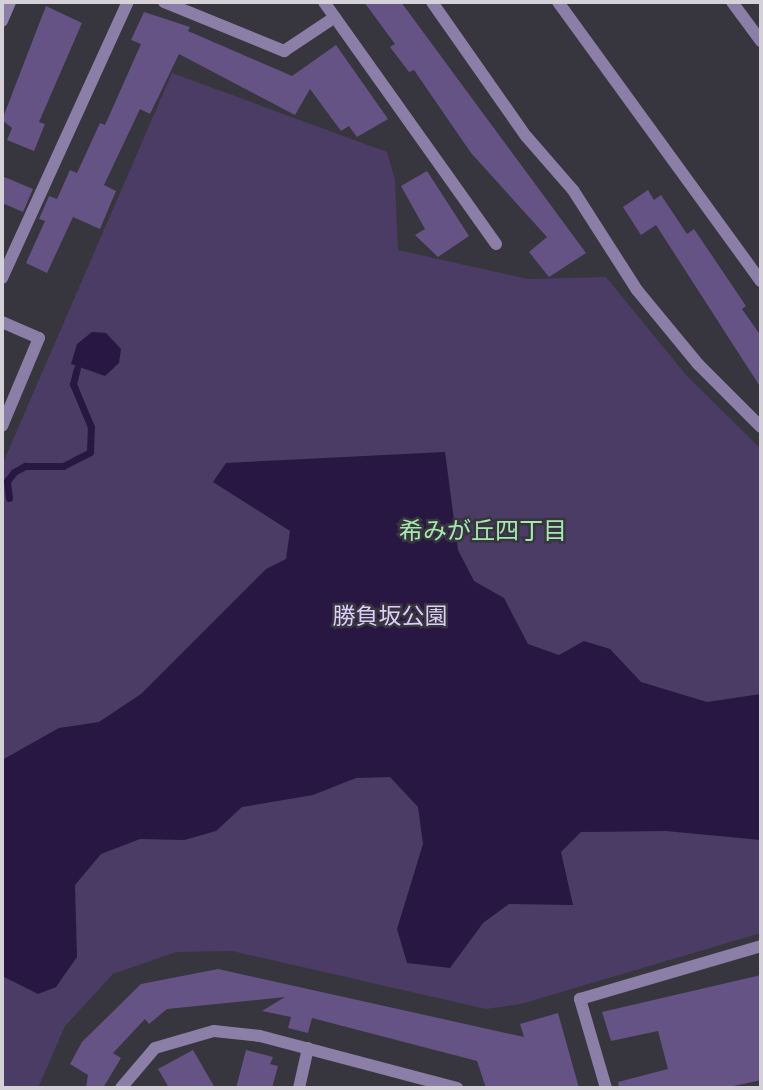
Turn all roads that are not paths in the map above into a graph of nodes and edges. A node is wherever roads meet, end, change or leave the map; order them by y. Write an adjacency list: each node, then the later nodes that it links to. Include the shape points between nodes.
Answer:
1 (10, 2): 9 (street)
2 (128, 2): 12 (street)
3 (164, 2): 8 (street, via 284,51)
4 (324, 2): 8 (street)
5 (432, 2): 16 (street, via 611,244 637,290 698,364)
6 (558, 2): 13 (street)
7 (733, 2): 10 (street)
8 (335, 17): 11 (street)
9 (2, 21)
10 (761, 41)
11 (496, 244)
12 (2, 278)
13 (761, 281)
14 (2, 322): 15 (street, via 39,338)
15 (2, 426)
16 (761, 427)
17 (761, 946): 22 (street, via 580,999)
18 (308, 1048): 19 (street, via 214,1031 184,1036 155,1048); 20 (street); 21 (street)
19 (121, 1088)
20 (299, 1088)
21 (457, 1088)
22 (606, 1088)

